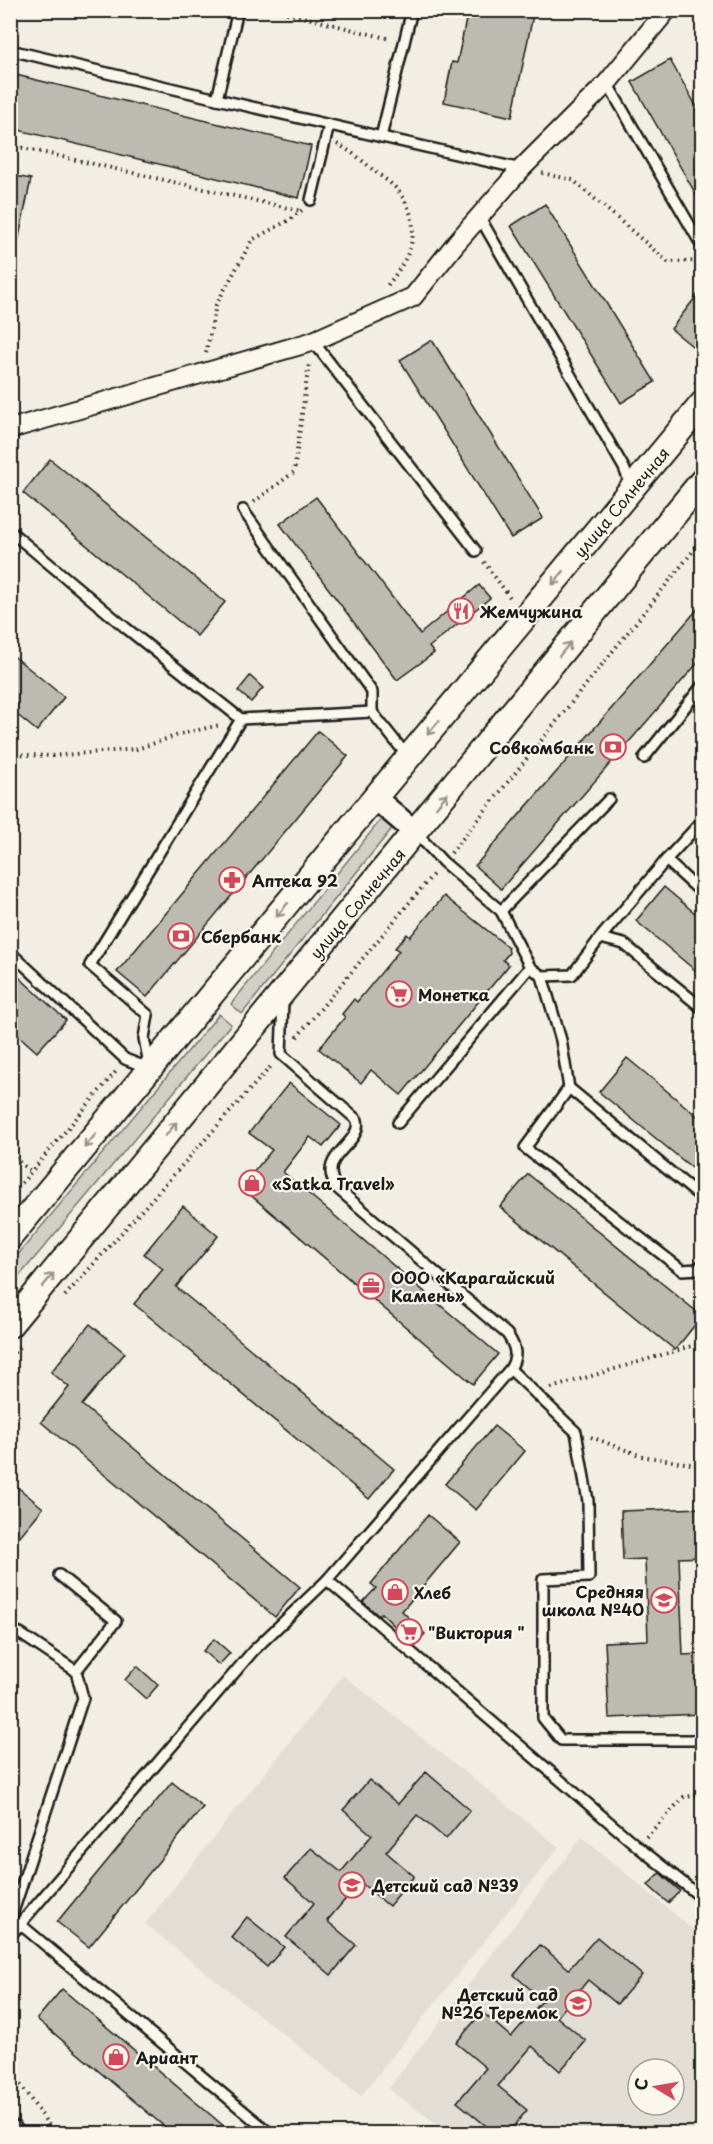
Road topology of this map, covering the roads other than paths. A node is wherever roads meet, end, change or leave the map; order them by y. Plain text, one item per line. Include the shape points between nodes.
1 (238, 10) edge
2 (412, 10) edge
3 (667, 10) edge
4 (10, 50) edge
5 (607, 83) junction
6 (217, 99) junction
7 (328, 125) junction
8 (381, 137) junction
9 (521, 169) junction
10 (311, 200) dead end
11 (479, 216) junction
12 (702, 246) edge
13 (312, 340) junction
14 (702, 404) edge
15 (10, 429) edge
16 (702, 481) edge
17 (632, 488) junction
18 (243, 510) road end
19 (10, 531) edge
20 (476, 552) road end
21 (702, 686) edge
22 (372, 712) junction
23 (241, 719) junction
24 (408, 758) junction
25 (644, 758) dead end
26 (375, 798) junction
27 (609, 799) dead end
28 (702, 821) edge
29 (415, 832) junction
30 (666, 860) junction
31 (702, 893) edge
32 (501, 911) junction
33 (600, 938) junction
34 (10, 952) edge
35 (530, 967) junction
36 (542, 976) junction
37 (283, 993) junction
38 (702, 1008) edge
39 (150, 1069) junction
40 (569, 1088) junction
41 (398, 1123) dead end
42 (702, 1198) edge
43 (10, 1237) edge
44 (702, 1264) edge
45 (18, 1332) edge
46 (510, 1369) junction
47 (59, 1575) dead end
48 (327, 1580) junction
49 (10, 1627) edge
50 (76, 1671) junction
51 (702, 1740) edge
52 (702, 1898) edge
53 (15, 1922) edge
54 (10, 1936) edge
55 (271, 2133) edge

1 - 6 lane
2 - 8 lane
3 - 5 street
4 - 6 lane
5 - 9 street
5 - 12 lane
6 - 7 lane
7 - 8 lane
7 - 10 lane
8 - 9 lane
9 - 11 street
11 - 13 street via 413,297
11 - 17 lane
13 - 15 street
13 - 20 lane
14 - 17 main road, улица Солнечная
29 -> 16 main road, улица Солнечная
17 -> 24 main road, улица Солнечная
18 - 22 lane via 372,692
19 - 23 lane
21 - 25 lane
22 - 23 lane
22 - 24 lane
23 - 39 lane via 90,966 148,1015 144,1038
24 - 26 main road, улица Солнечная
26 - 29 street
26 -> 39 main road, улица Солнечная
27 - 32 lane
28 - 30 lane
29 - 32 lane via 443,862
29 - 37 main road, улица Солнечная
30 - 31 lane
30 - 33 lane
32 - 35 lane
33 - 36 lane via 572,975
33 - 38 lane via 624,944
34 - 39 lane via 125,1059
35 - 36 lane
35 - 41 lane
36 - 40 lane via 561,1040
45 -> 37 main road, улица Солнечная
37 - 46 lane via 281,1054 357,1120 357,1131 332,1163 333,1182 507,1334 516,1352
39 -> 43 main road, улица Солнечная
40 - 42 lane
40 - 44 lane via 525,1148 682,1270 698,1269
46 - 48 lane
46 - 51 lane via 576,1432 588,1501 589,1577 543,1579 543,1718 561,1740
47 - 50 lane via 116,1621
48 - 52 lane
48 - 53 lane via 253,1651
49 - 50 lane
50 - 53 lane via 83,1698
53 - 54 lane
53 - 55 lane

